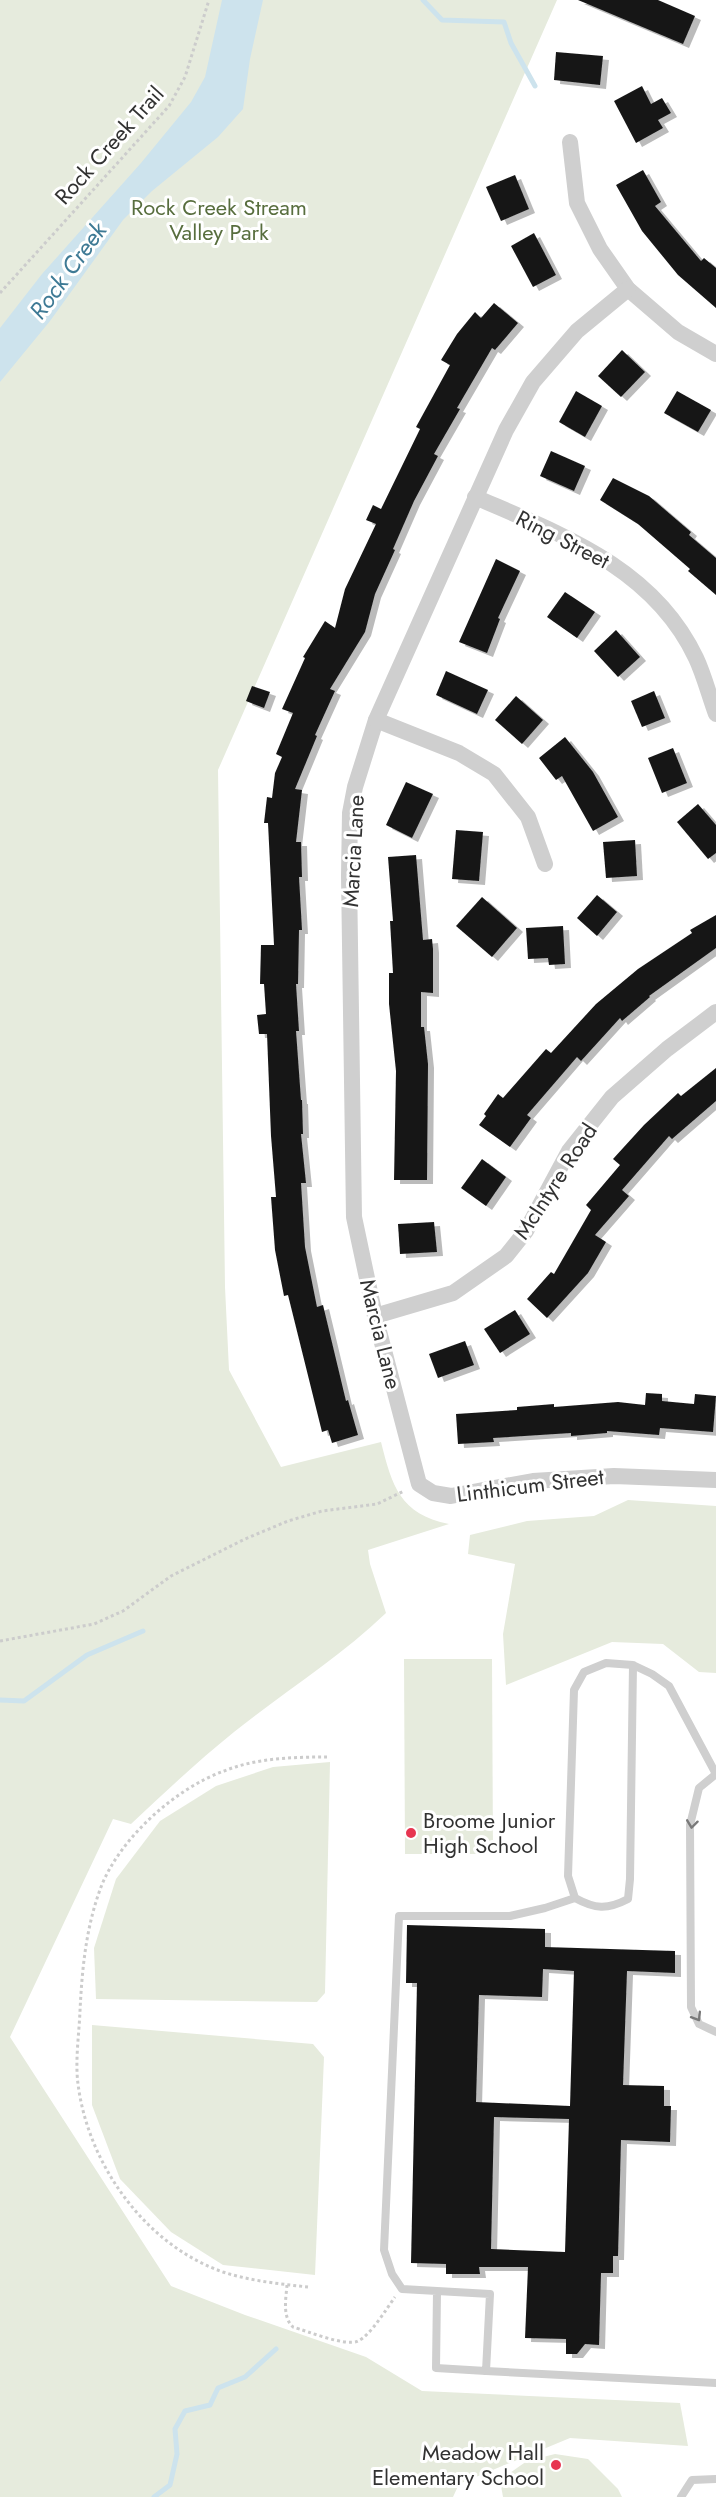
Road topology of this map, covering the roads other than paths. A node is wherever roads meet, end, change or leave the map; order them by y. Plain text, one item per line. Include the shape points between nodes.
1 (570, 142) dead end
2 (628, 289) junction
3 (716, 354) edge
4 (475, 496) junction
5 (716, 714) edge
6 (376, 720) junction
7 (545, 864) dead end
8 (716, 1012) edge
9 (375, 1316) junction
10 (716, 1480) edge
11 (419, 1484) joint
12 (633, 1665) junction
13 (716, 1774) edge
14 (575, 1898) junction
15 (716, 2032) edge
16 (437, 2292) junction
17 (486, 2371) junction
18 (716, 2383) edge
19 (716, 2479) edge
20 (681, 2497) edge

1 - 2 street via 578,203 600,249
2 - 3 street via 678,332
2 - 4 street, Marcia Lane via 577,331 533,382
4 - 5 street, Ring Street via 571,538 610,560 641,586 672,620 695,657
4 - 6 street, Marcia Lane
6 - 7 street via 459,753 494,774 528,817
6 - 9 street, Marcia Lane via 350,813 349,876 354,1217
8 - 9 street, McIntyre Road via 612,1097 569,1151 526,1231 506,1256 453,1293
9 - 11 street, Marcia Lane
10 - 11 street, Linthicum Street via 614,1476 533,1481 451,1496 433,1493
12 - 13 lane via 669,1686
12 - 14 lane via 606,1664 584,1672 574,1690 568,1876
12 - 14 lane via 628,1899 614,1907 591,1906
13 -> 15 lane via 699,1788 690,1825 691,2007 699,2024
14 - 16 lane via 510,1916 399,1916 384,2250 402,2289
16 - 17 lane via 436,2368
16 - 17 lane via 490,2294
17 - 18 lane
19 - 20 lane via 692,2480

